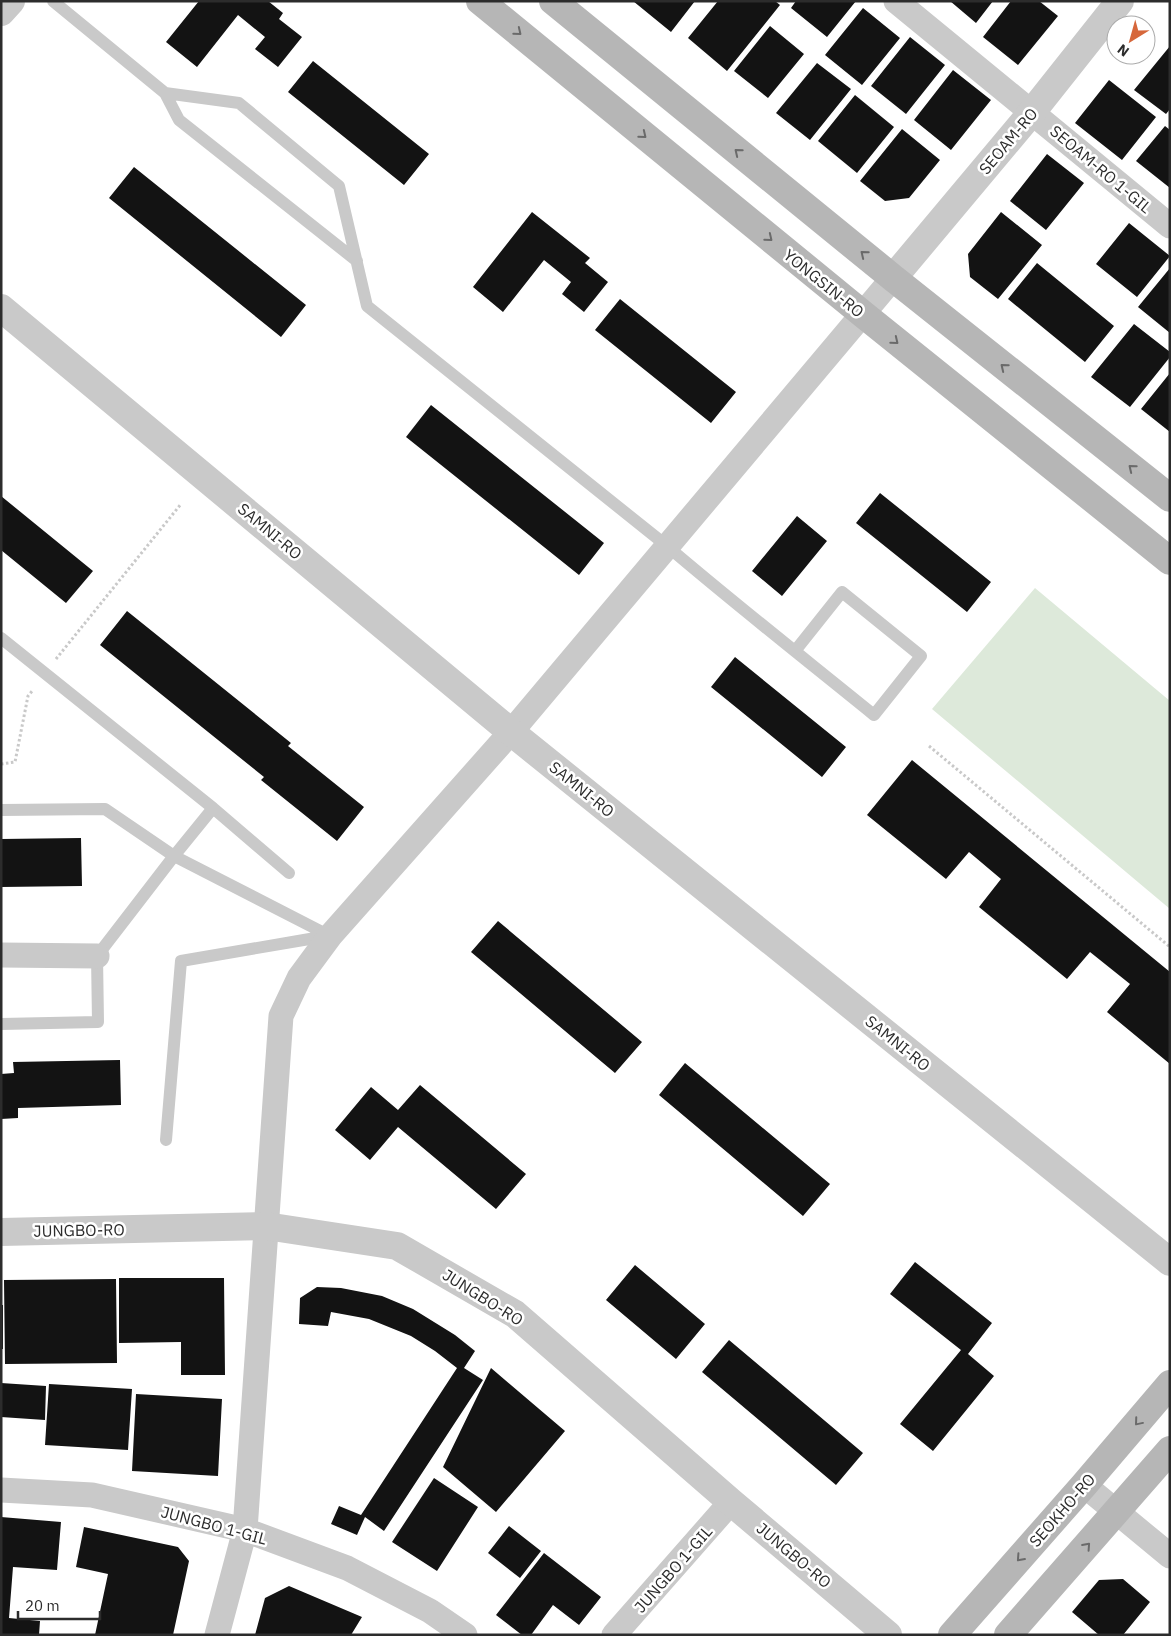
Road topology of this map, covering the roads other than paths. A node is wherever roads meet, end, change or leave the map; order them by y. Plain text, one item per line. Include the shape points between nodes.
1 (11, 1) edge
2 (52, 1) edge
3 (480, 1) edge
4 (553, 1) edge
5 (896, 1) edge
6 (1120, 1) edge
7 (1, 12) edge
8 (165, 93) junction
9 (1032, 112) junction
10 (1170, 226) edge
11 (357, 261) junction
12 (893, 278) junction
13 (1, 308) edge
14 (864, 315) junction
15 (1170, 498) edge
16 (667, 546) junction
17 (1170, 561) edge
18 (1, 638) edge
19 (795, 651) junction
20 (510, 732) junction
21 (213, 808) junction
22 (1, 810) edge
23 (174, 856) junction
24 (290, 873) dead end
25 (330, 936) junction
26 (1, 955) edge
27 (97, 956) junction
28 (1, 1024) edge
29 (166, 1140) dead end
30 (266, 1226) junction
31 (1, 1232) edge
32 (1170, 1262) edge
33 (1170, 1384) edge
34 (1170, 1450) edge
35 (1084, 1485) junction
36 (1, 1490) edge
37 (732, 1502) junction
38 (1116, 1513) junction
39 (245, 1530) junction
40 (1170, 1556) edge
41 (217, 1635) edge
42 (465, 1635) edge
43 (614, 1635) edge
44 (888, 1635) edge
45 (952, 1635) edge
46 (1008, 1635) edge

1 - 7 street
2 - 8 lane
3 -> 14 main road, YONGSIN-RO
12 -> 4 main road
5 - 9 street, SEOAM-RO 1-GIL
6 - 9 street, SEOAM-RO
8 - 11 lane via 179,120
8 - 11 lane via 239,103 339,186
9 - 10 street, SEOAM-RO 1-GIL
9 - 12 street, SEOAM-RO
11 - 16 lane via 367,306
12 - 14 street
15 -> 12 main road
13 - 20 street, SAMNI-RO
14 - 16 street
14 -> 17 main road, YONGSIN-RO
16 - 19 lane
16 - 20 street
18 - 21 lane
19 - 19 lane via 842,592 922,656 874,715
20 - 25 street
20 - 32 street, SAMNI-RO
21 - 23 lane
21 - 24 lane
22 - 23 lane via 105,809
23 - 25 lane
23 - 27 lane
25 - 29 lane via 181,961
25 - 30 street via 299,978 281,1016
26 - 27 street
27 - 28 lane via 98,1022
30 - 31 street, JUNGBO-RO
30 - 37 street, JUNGBO-RO via 397,1246 515,1314
30 - 39 street
33 -> 35 main road, SEOKHO-RO
34 - 38 main road
35 - 38 street
35 -> 45 main road, SEOKHO-RO
36 - 39 street, JUNGBO 1-GIL via 92,1495
37 - 43 street, JUNGBO 1-GIL
37 - 44 street, JUNGBO-RO
38 - 40 street
46 -> 38 main road
39 - 41 street
39 - 42 street, JUNGBO 1-GIL via 347,1568 430,1610

